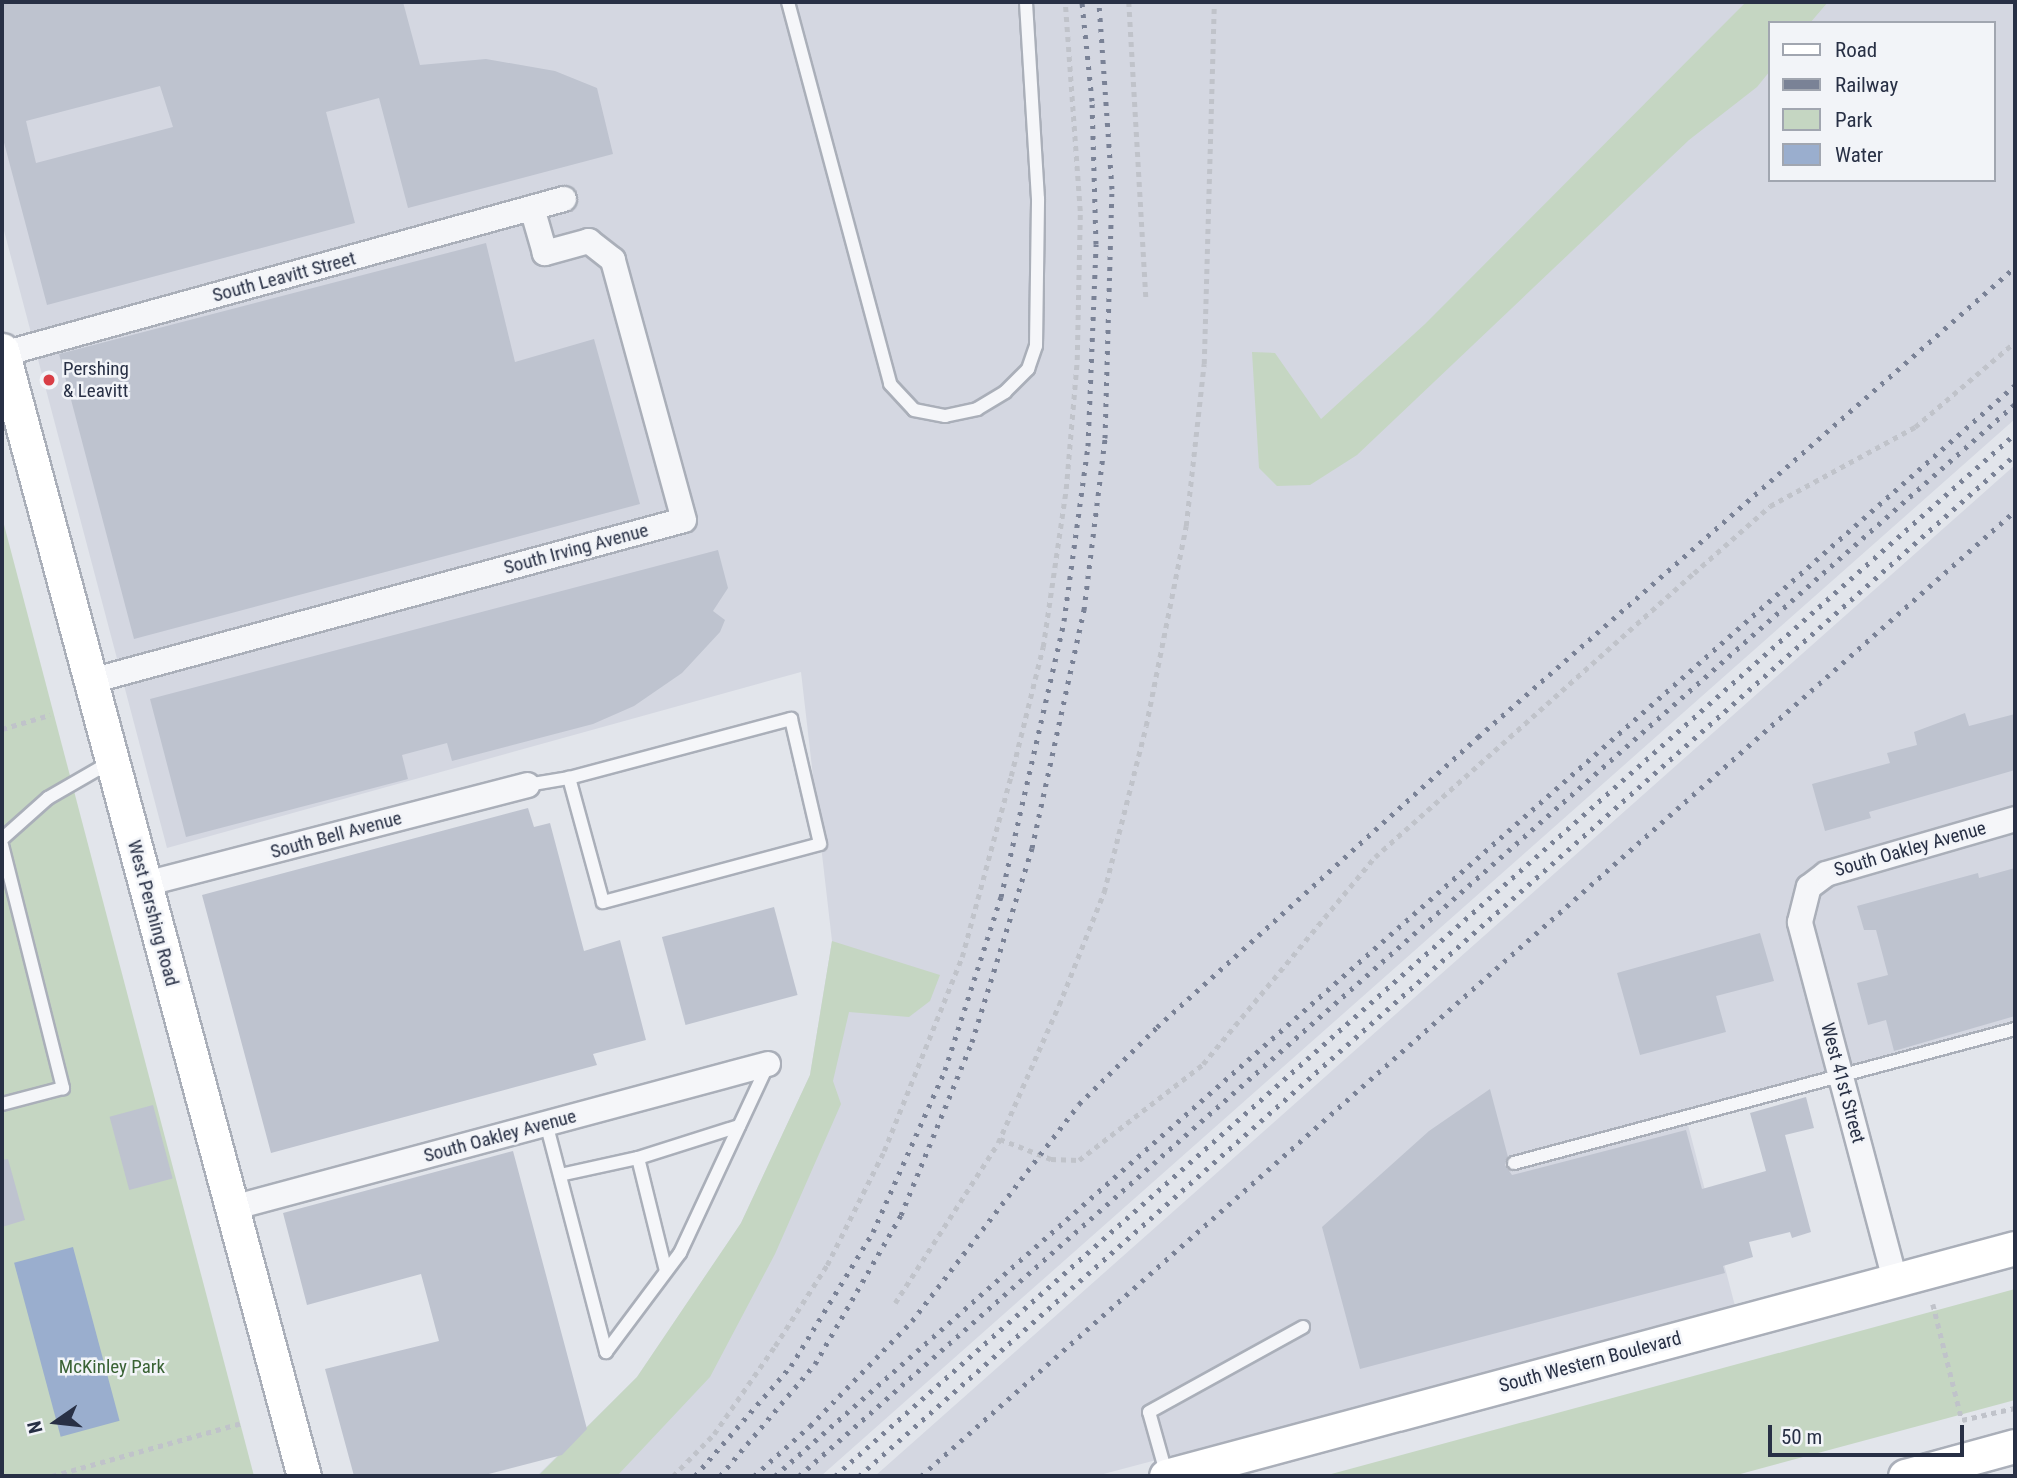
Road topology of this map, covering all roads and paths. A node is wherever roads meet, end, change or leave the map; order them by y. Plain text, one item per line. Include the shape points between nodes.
1 (788, 2) edge
2 (1026, 2) edge
3 (1065, 2) edge
4 (1129, 2) edge
5 (1214, 2) edge
6 (564, 199) dead end
7 (533, 208) junction
8 (1146, 301) dead end
9 (2015, 342) edge
10 (2, 352) edge
11 (91, 681) junction
12 (50, 715) dead end
13 (2, 729) edge
14 (112, 761) junction
15 (569, 778) junction
16 (527, 785) joint
17 (2015, 819) edge
18 (2, 839) edge
19 (2, 845) edge
20 (145, 884) junction
21 (1809, 887) joint
22 (2015, 1029) edge
23 (768, 1063) joint
24 (1841, 1076) junction
25 (2, 1104) edge
26 (547, 1123) junction
27 (738, 1126) junction
28 (1000, 1139) junction
29 (638, 1158) junction
30 (1514, 1163) dead end
31 (560, 1175) junction
32 (232, 1208) junction
33 (2015, 1248) edge
34 (666, 1271) junction
35 (1895, 1280) junction
36 (895, 1303) dead end
37 (1933, 1304) dead end
38 (1303, 1327) dead end
39 (2015, 1408) edge
40 (242, 1423) dead end
41 (2014, 1453) edge
42 (52, 1476) edge
43 (304, 1476) edge
44 (673, 1476) edge
45 (1166, 1476) edge
46 (1905, 1476) edge

1 - 2 lane via 890,384 914,410 944,416 977,409 1005,392 1028,369 1036,346 1038,200
3 - 44 path via 1080,211 1077,360 1066,489 1043,648 990,853 962,957 922,1066 827,1265 715,1434
4 - 8 path
5 - 28 path via 1204,364 1186,526 1146,726 1104,892
6 - 7 street, South Leavitt Street
7 - 10 street, South Leavitt Street
7 - 11 street, South Irving Avenue via 545,253 589,241 613,260 684,520
9 - 28 path via 1915,427 1770,506 1674,591 1375,857 1203,1064 1079,1160 1051,1159
10 - 11 main road, West Pershing Road
11 - 14 main road, West Pershing Road
12 - 13 path
14 - 18 lane via 48,798
14 - 20 main road, West Pershing Road
15 - 15 lane via 603,902 820,844 791,719
15 - 16 lane
16 - 20 street, South Bell Avenue
17 - 21 street, South Oakley Avenue via 1826,874
19 - 25 lane via 63,1088
20 - 32 main road, West Pershing Road
21 - 24 street, West 41st Street via 1800,922
22 - 24 lane
23 - 26 street, South Oakley Avenue
23 - 27 lane
24 - 30 lane
24 - 35 street, West 41st Street
26 - 31 lane
26 - 32 street, South Oakley Avenue
27 - 29 lane
27 - 34 lane via 680,1253
28 - 36 path
29 - 31 lane
29 - 34 lane
31 - 34 lane via 606,1352
32 - 43 main road, West Pershing Road
33 - 35 main road, South Western Boulevard
35 - 45 main road, South Western Boulevard
37 - 39 path via 1962,1420
38 - 45 lane via 1149,1412
40 - 42 path
41 - 46 main road

